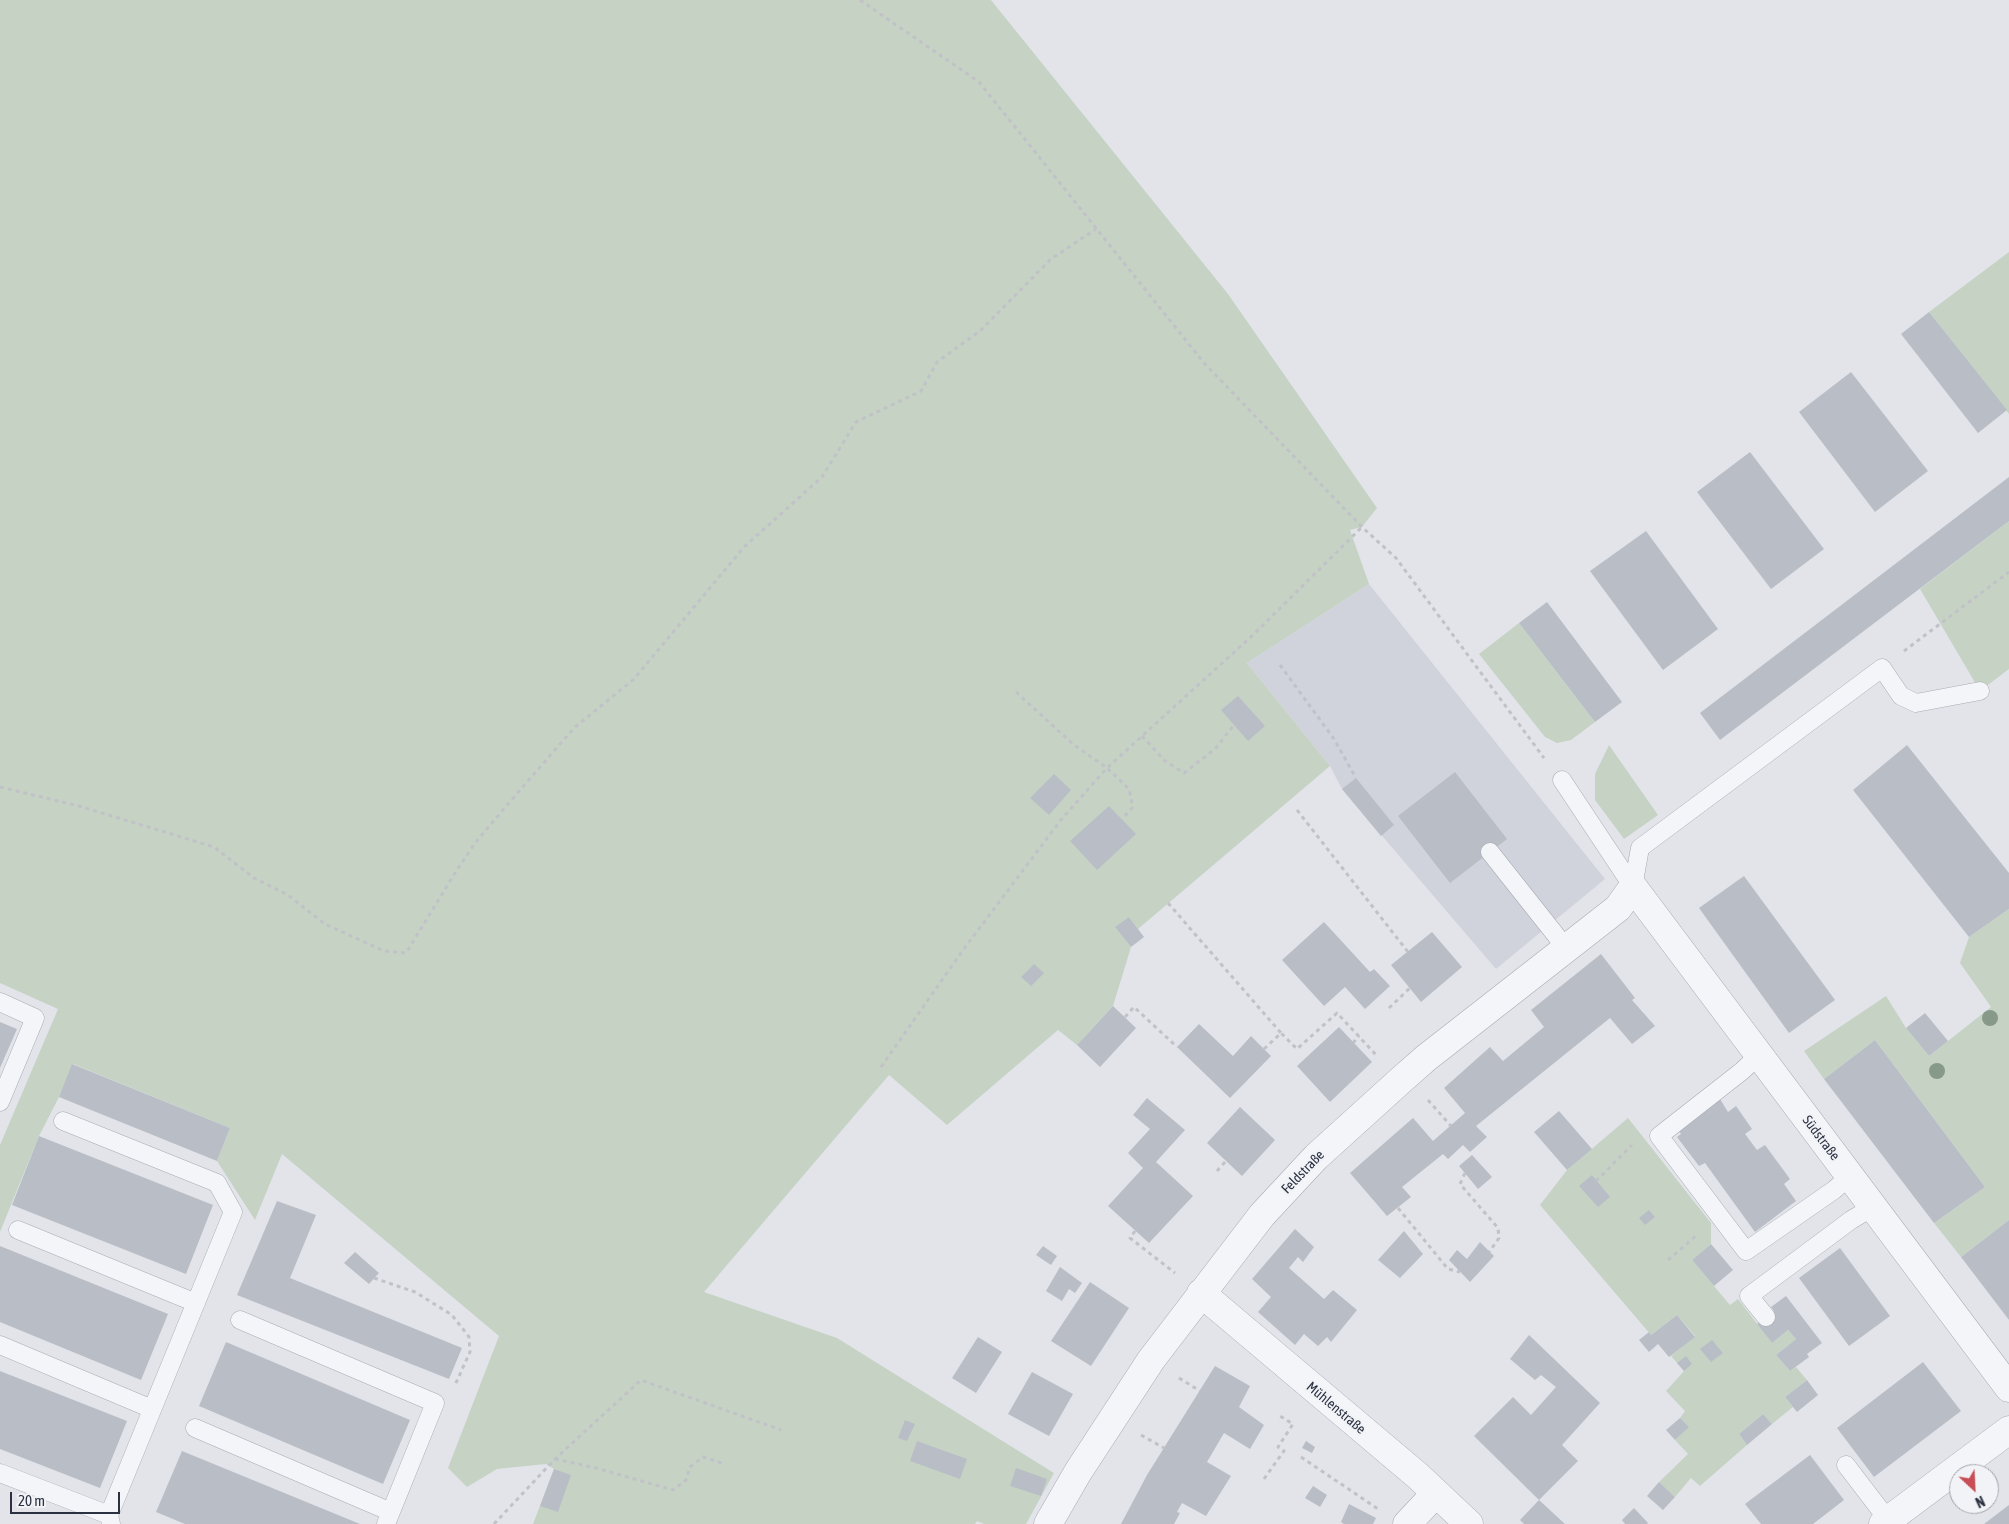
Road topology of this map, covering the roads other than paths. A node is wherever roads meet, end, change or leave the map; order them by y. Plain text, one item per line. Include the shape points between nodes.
1 (1980, 691) dead end
2 (1562, 780) road end
3 (1490, 852) dead end
4 (1633, 887) junction
5 (1566, 948) junction
6 (0, 1002) edge
7 (1759, 1055) junction
8 (0, 1102) edge
9 (63, 1121) dead end
10 (1850, 1176) junction
11 (1872, 1206) junction
12 (18, 1230) dead end
13 (1201, 1294) junction
14 (196, 1303) junction
15 (1766, 1317) dead end
16 (240, 1320) dead end
17 (0, 1345) edge
18 (2009, 1388) edge
19 (152, 1410) junction
20 (195, 1428) dead end
21 (2009, 1430) edge
22 (1846, 1465) dead end
23 (0, 1473) edge
24 (1436, 1493) junction
25 (388, 1518) edge
26 (110, 1519) edge
27 (1886, 1522) edge
28 (1048, 1524) edge
29 (1407, 1524) edge
30 (1469, 1524) edge

1 - 4 lane via 1916,703 1901,696 1882,668 1640,848
2 - 4 lane
3 - 5 lane
4 - 5 street, Feldstraße via 1618,908
4 - 7 street, Südstraße
5 - 13 street, Feldstraße via 1446,1042 1316,1158 1262,1215
6 - 8 lane via 35,1018
7 - 10 street, Südstraße
7 - 10 lane via 1659,1136 1746,1251
9 - 14 lane via 217,1184 233,1212
10 - 11 street, Südstraße
11 - 15 lane via 1749,1296
11 - 18 street, Südstraße
12 - 14 lane
13 - 24 street, Mühlenstraße
13 - 28 street, Feldstraße via 1137,1382
14 - 19 lane
16 - 25 lane via 435,1403
17 - 19 lane
19 - 26 lane
20 - 25 lane
21 - 27 street
22 - 27 lane
23 - 26 lane
24 - 29 street
24 - 30 street, Mühlenstraße

